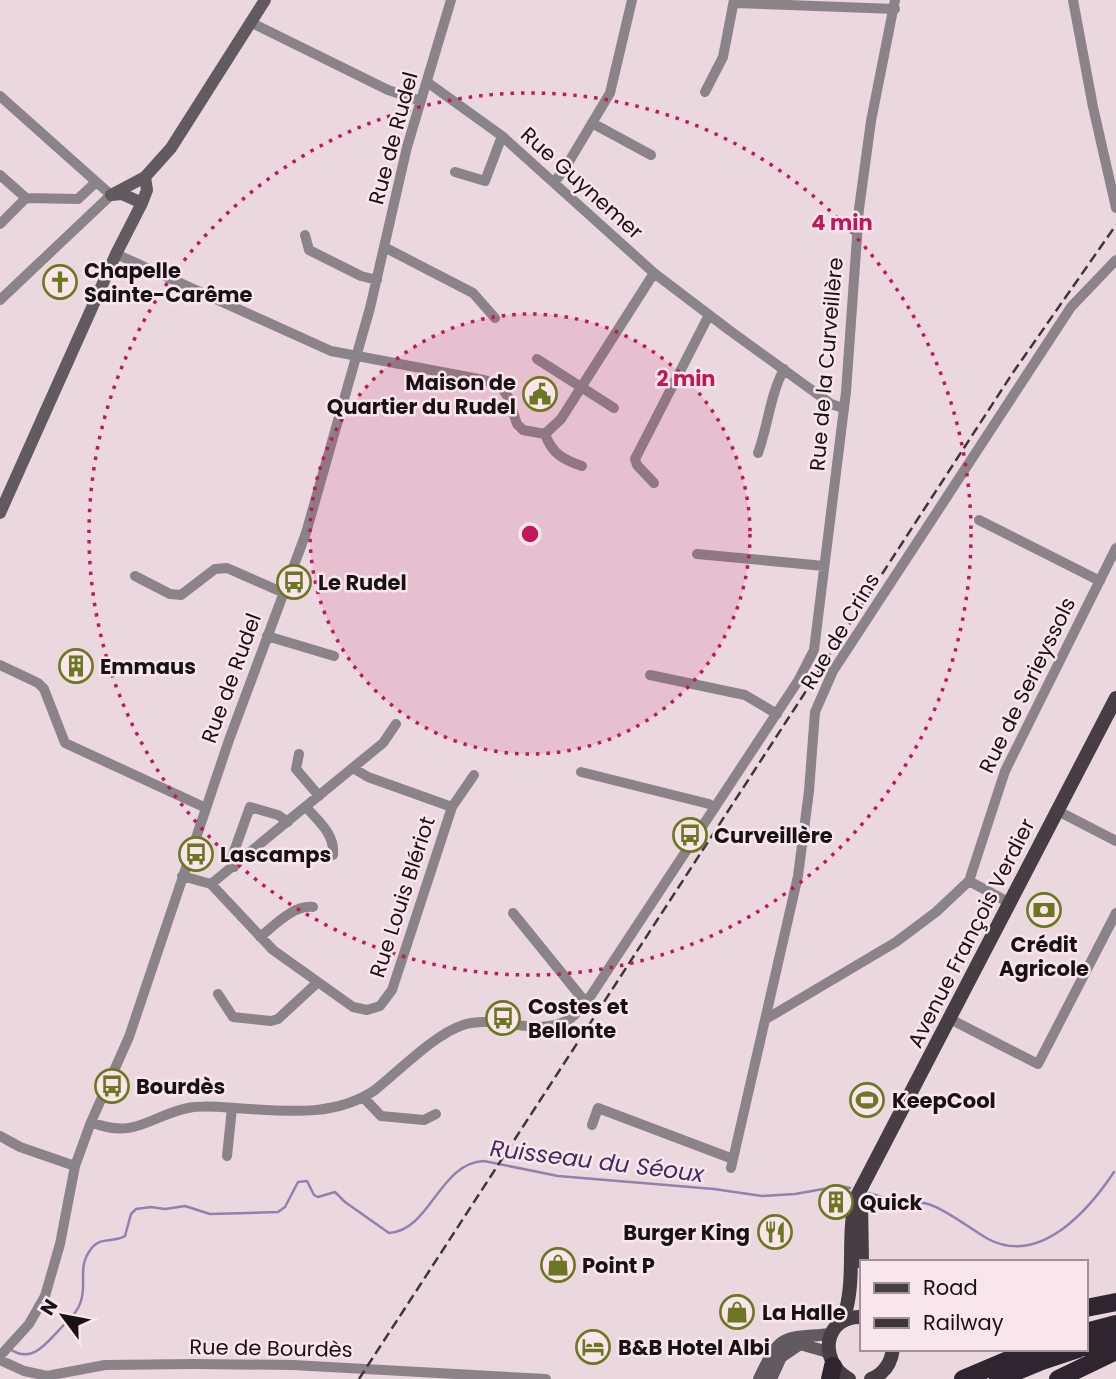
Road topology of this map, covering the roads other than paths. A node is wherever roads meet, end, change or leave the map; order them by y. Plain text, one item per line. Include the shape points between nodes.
1 (265, 0) edge
2 (451, 0) edge
3 (632, 0) edge
4 (1073, 0) edge
5 (734, 1) edge
6 (895, 4) edge
7 (250, 22) junction
8 (427, 82) junction
9 (705, 92) dead end
10 (0, 96) edge
11 (421, 101) junction
12 (592, 123) junction
13 (502, 136) junction
14 (650, 155) dead end
15 (455, 172) dead end
16 (0, 175) edge
17 (145, 177) junction
18 (96, 182) junction
19 (554, 183) junction
20 (111, 195) junction
21 (26, 198) junction
22 (142, 203) junction
23 (1116, 208) edge
24 (0, 224) edge
25 (305, 235) dead end
26 (384, 247) junction
27 (116, 254) junction
28 (1116, 260) edge
29 (654, 273) junction
30 (377, 280) junction
31 (0, 300) edge
32 (709, 315) junction
33 (495, 318) dead end
34 (357, 355) junction
35 (537, 359) dead end
36 (784, 369) junction
37 (581, 388) junction
38 (614, 408) dead end
39 (843, 408) junction
40 (545, 435) junction
41 (758, 453) dead end
42 (582, 466) dead end
43 (654, 482) dead end
44 (0, 513) edge
45 (979, 520) dead end
46 (1116, 548) edge
47 (697, 554) dead end
48 (824, 566) junction
49 (135, 576) dead end
50 (1100, 581) junction
51 (284, 593) junction
52 (267, 636) junction
53 (334, 656) dead end
54 (0, 665) edge
55 (650, 675) dead end
56 (1116, 698) edge
57 (777, 714) junction
58 (396, 724) dead end
59 (299, 754) dead end
60 (353, 768) junction
61 (582, 772) dead end
62 (474, 775) dead end
63 (319, 796) junction
64 (306, 807) junction
65 (452, 807) junction
66 (206, 808) junction
67 (714, 809) junction
68 (1058, 811) junction
69 (288, 822) junction
70 (1116, 841) edge
71 (333, 855) dead end
72 (234, 867) junction
73 (182, 876) junction
74 (969, 881) junction
75 (211, 884) junction
76 (1010, 903) junction
77 (313, 906) dead end
78 (513, 913) dead end
79 (1116, 913) edge
80 (260, 937) junction
81 (318, 982) junction
82 (218, 994) dead end
83 (586, 1003) junction
84 (950, 1018) junction
85 (765, 1020) junction
86 (364, 1098) junction
87 (232, 1108) junction
88 (436, 1114) dead end
89 (91, 1122) junction
90 (592, 1125) dead end
91 (0, 1136) edge
92 (227, 1156) dead end
93 (75, 1166) junction
94 (862, 1188) junction
95 (862, 1260) edge
96 (1116, 1302) edge
97 (1088, 1308) edge
98 (860, 1317) edge
99 (843, 1320) junction
100 (1116, 1324) edge
101 (1088, 1331) edge
102 (831, 1334) junction
103 (1116, 1338) edge
104 (1088, 1346) edge
105 (892, 1351) edge
106 (1029, 1351) edge
107 (1072, 1351) edge
108 (1116, 1351) edge
109 (1, 1355) edge
110 (781, 1357) junction
111 (830, 1366) edge
112 (887, 1374) edge
113 (546, 1379) edge
114 (759, 1379) edge
115 (771, 1379) edge
116 (778, 1379) edge
117 (849, 1379) edge
118 (870, 1379) edge
119 (963, 1379) edge
120 (998, 1379) edge
121 (1058, 1379) edge

1 - 7 street
2 - 8 street, Rue de Rudel
3 - 12 street via 615,79
4 - 23 street
5 - 6 street
5 - 9 street via 723,57
6 - 39 street, Rue de la Curveillère via 859,209
7 - 11 street via 388,90
7 - 17 street via 171,148
8 - 11 street, Rue de Rudel
8 - 13 street, Rue Guynemer
10 - 18 street
11 - 26 street, Rue de Rudel
12 - 14 street
12 - 19 street
13 - 15 street via 485,181
13 - 19 street, Rue Guynemer
16 - 21 street
17 - 20 street
17 - 22 street
18 - 20 street
18 - 21 street via 78,199
19 - 29 street, Rue Guynemer
20 - 22 street via 122,194
20 - 31 street
21 - 24 street
22 - 27 street
25 - 30 street via 309,250
26 - 30 street, Rue de Rudel
26 - 33 street via 473,293
27 - 34 street via 331,351
27 - 44 street
28 - 85 street, Rue de Crins via 1071,307 827,681 815,712 798,876
29 - 32 street, Rue Guynemer
29 - 37 street
30 - 34 street, Rue de Rudel
32 - 36 street, Rue Guynemer
32 - 43 street via 635,458
34 - 40 street via 500,385 517,424
34 - 51 street, Rue de Rudel
35 - 37 street
36 - 39 street, Rue Guynemer
36 - 41 street
37 - 38 street
37 - 40 street
39 - 48 street, Rue de la Curveillère
40 - 42 street via 558,456
45 - 50 street
46 - 50 street, Rue de Serieyssols
47 - 48 street
48 - 57 street, Rue de la Curveillère via 814,650
49 - 51 street via 181,595 215,569 227,568
50 - 74 street, Rue de Serieyssols via 1004,771
51 - 52 street, Rue de Rudel
52 - 53 street
52 - 66 street, Rue de Rudel
54 - 66 street via 44,689 65,743
55 - 57 street via 745,695
56 - 68 main road, Avenue François Verdier
57 - 67 street, Rue de la Curveillère
58 - 60 street via 390,736
59 - 63 street via 296,769
60 - 63 street
60 - 65 street
61 - 67 street
62 - 65 street, Rue Louis Blériot
63 - 64 street
64 - 69 street
64 - 71 street via 331,836
65 - 81 street, Rue Louis Blériot via 387,999 380,1006 354,1007
66 - 73 street, Rue de Rudel
67 - 83 street, Rue de la Curveillère
68 - 70 street
68 - 76 main road, Avenue François Verdier
69 - 72 street
69 - 72 street via 250,807 232,857
72 - 75 street
73 - 75 street
73 - 89 street, Rue de Rudel via 129,1037
74 - 76 street
74 - 85 street, Rue de Serieyssols via 896,942
75 - 80 street, Rue Louis Blériot
76 - 84 main road, Avenue François Verdier
77 - 80 street via 295,910
78 - 83 street
79 - 84 street via 1038,1064
80 - 81 street, Rue Louis Blériot
81 - 82 street via 271,1021 233,1017
83 - 86 street via 570,1018 550,1026 463,1025
84 - 94 main road, Avenue François Verdier
85 - 90 street, Rue de Crins via 732,1163 598,1108
86 - 87 street via 339,1108
86 - 88 street via 381,1115 424,1119
87 - 89 street via 188,1108 127,1129
87 - 92 street
89 - 93 street, Rue de Rudel
91 - 93 street
93 - 109 street, Rue de Rudel via 45,1296 29,1324
94 - 95 main road, Avenue François Verdier
94 - 99 main road, Avenue François Verdier via 850,1220 851,1280
96 - 97 highway
98 - 99 main road
99 - 102 main road
100 - 101 highway
102 - 111 main road
102 - 114 street via 783,1341 773,1349
103 - 104 highway
105 - 112 main road
106 - 119 highway
107 - 120 highway
108 - 121 highway
109 - 113 street, Rue de Bourdès via 24,1371 47,1376 105,1365 193,1364
110 - 111 street via 800,1344
110 - 115 street
110 - 116 street
111 - 117 main road
112 - 118 main road

